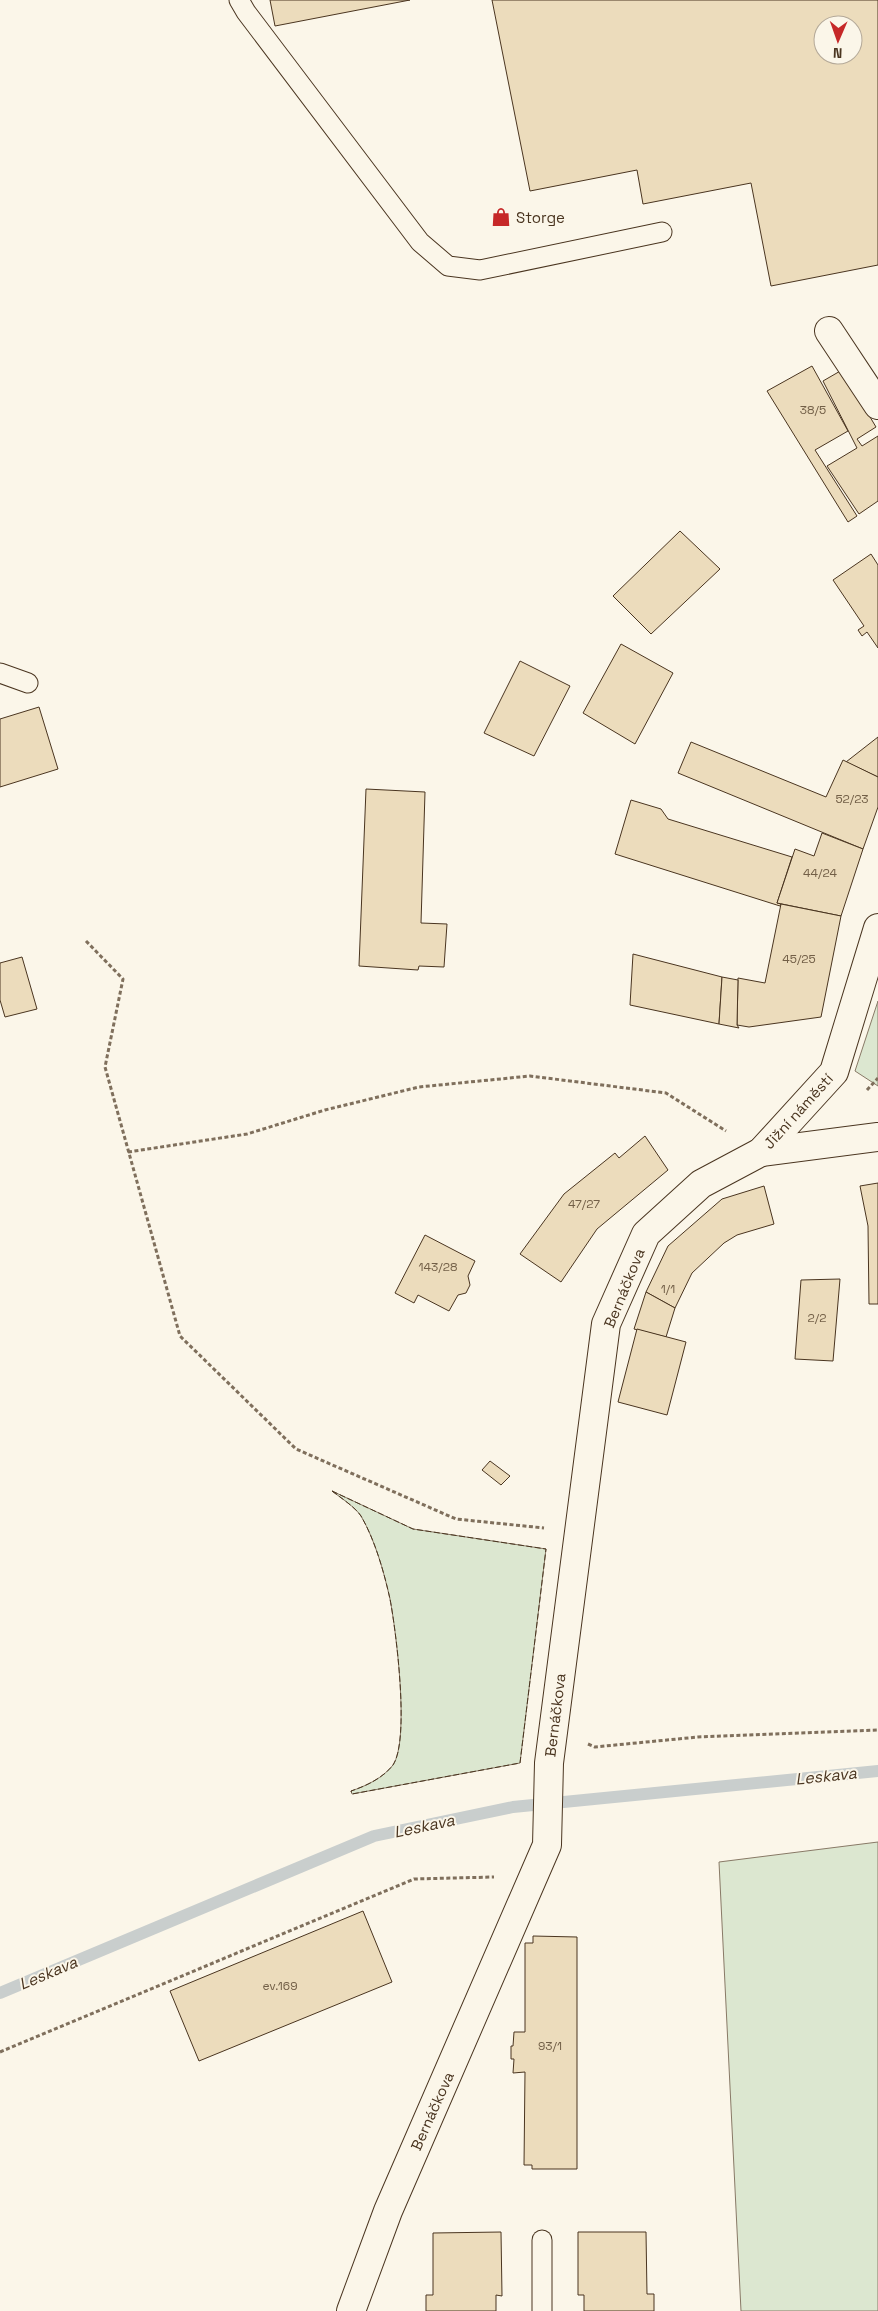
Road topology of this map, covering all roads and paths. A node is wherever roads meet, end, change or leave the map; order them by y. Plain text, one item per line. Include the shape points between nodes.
1 (239, 0) edge
2 (662, 232) dead end
3 (829, 331) dead end
4 (878, 405) edge
5 (0, 673) edge
6 (28, 683) dead end
7 (878, 928) edge
8 (86, 941) dead end
9 (878, 1137) edge
10 (128, 1152) junction
11 (761, 1152) junction
12 (579, 1531) junction
13 (553, 1730) junction
14 (878, 1730) edge
15 (535, 1877) junction
16 (0, 2052) edge
17 (542, 2240) dead end
18 (351, 2311) edge
19 (542, 2311) edge

1 - 2 lane via 420,242 448,266 480,270
3 - 4 street
5 - 6 lane
7 - 11 street, Jižní náměstí via 834,1072
8 - 10 path via 122,979 105,1067
9 - 11 street, Jižní náměstí
10 - 11 path via 247,1134 325,1110 419,1087 530,1076 666,1093
10 - 12 path via 180,1336 296,1449 456,1519
11 - 12 street, Bernáčkova via 701,1184 646,1234 606,1324
12 - 13 street, Bernáčkova
13 - 14 path via 595,1747 698,1737
13 - 15 street, Bernáčkova via 547,1845
15 - 16 path via 414,1879
15 - 18 street, Bernáčkova via 388,2211
17 - 19 lane

